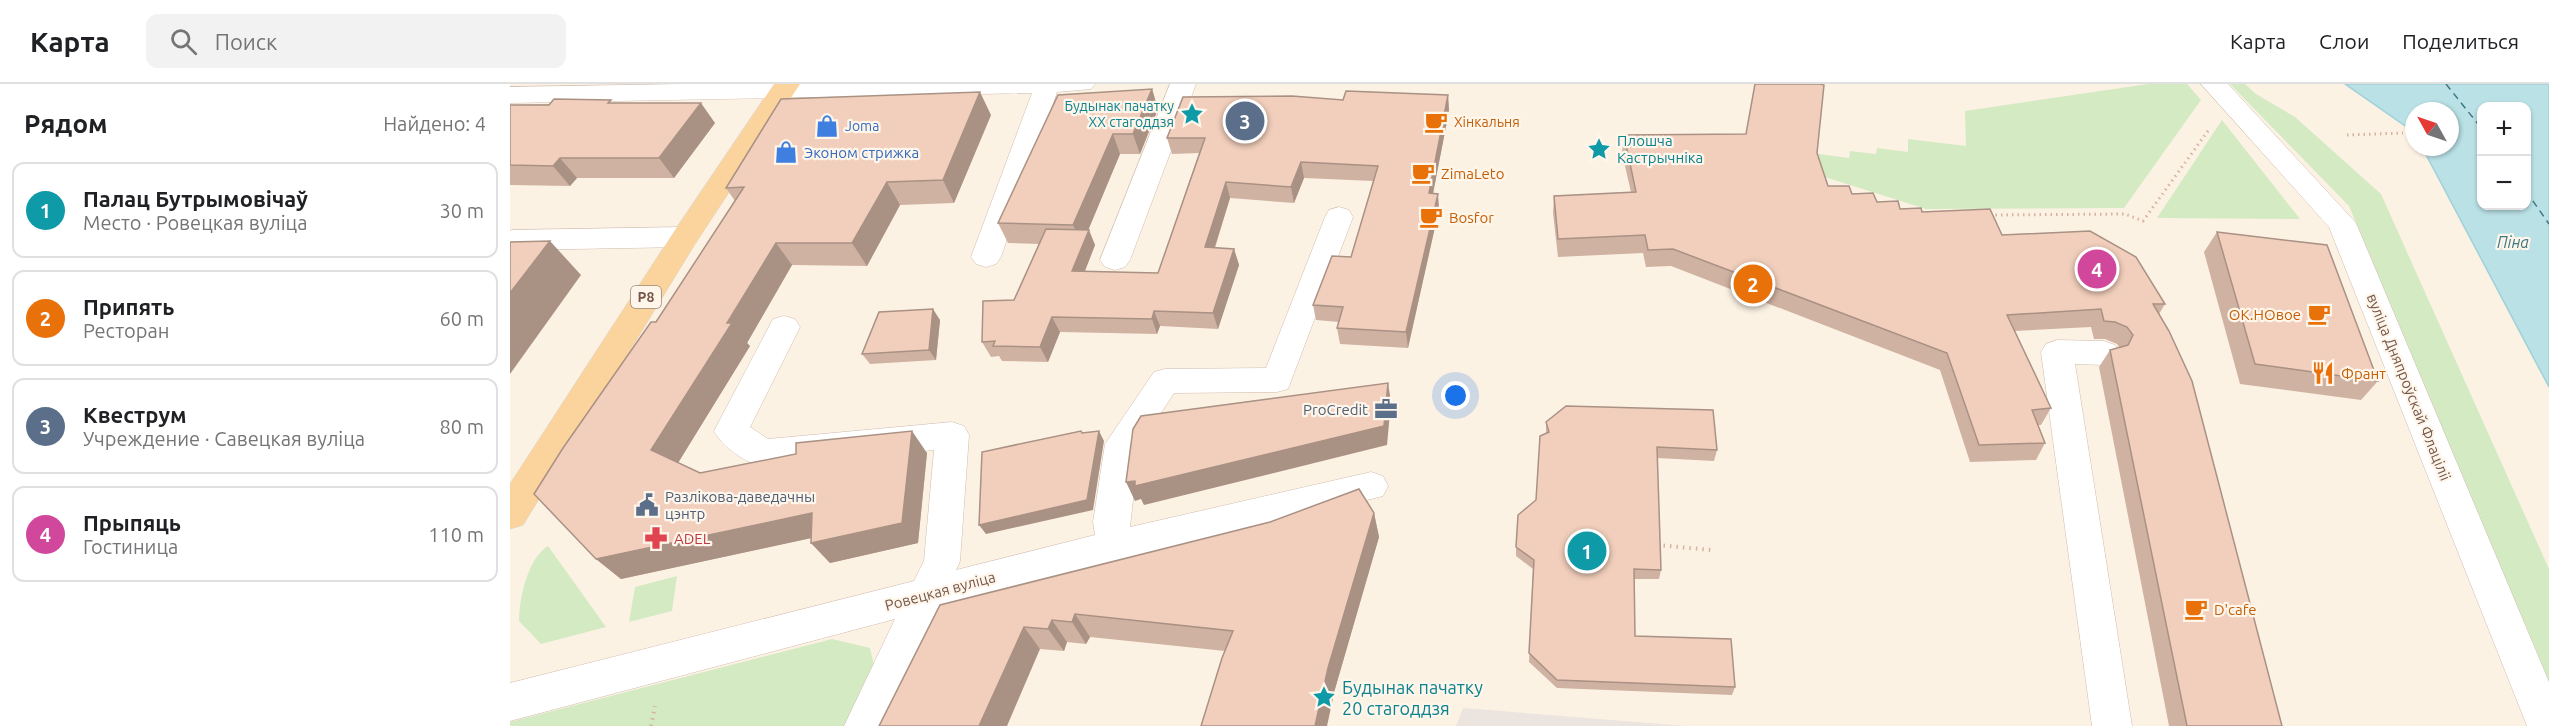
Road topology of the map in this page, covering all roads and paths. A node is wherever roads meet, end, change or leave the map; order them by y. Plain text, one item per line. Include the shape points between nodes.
1 (1082, 84) edge
2 (1183, 84) edge
3 (2214, 84) edge
4 (1047, 85) edge
5 (785, 87) edge
6 (510, 95) edge
7 (2216, 119) dead end
8 (2403, 133) dead end
9 (2347, 135) dead end
10 (1987, 216) edge
11 (1339, 217) dead end
12 (684, 237) junction
13 (510, 242) edge
14 (986, 257) dead end
15 (1115, 260) dead end
16 (784, 327) dead end
17 (2104, 353) dead end
18 (1371, 486) dead end
19 (510, 514) edge
20 (1657, 545) edge
21 (1114, 546) junction
22 (1711, 550) dead end
23 (925, 594) junction
24 (656, 699) dead end
25 (510, 702) edge
26 (651, 726) edge
27 (864, 726) edge
28 (2112, 726) edge
29 (2547, 726) edge

1 - 4 street
2 - 15 street
3 - 29 street, вуліца Дняпроўскай Флаціліі via 2343,223
4 - 5 street
4 - 14 street
5 - 6 street
5 - 12 main road, Р8
7 - 10 path via 2143,221 2125,214
8 - 9 path
11 - 21 street via 1277,380 1165,381 1122,444 1111,522
12 - 13 street
12 - 19 main road, Р8
16 - 23 street via 731,431 762,453 952,435 942,561
17 - 28 street via 2057,352
18 - 21 street, Ровецкая вуліца
20 - 22 path
21 - 23 street, Ровецкая вуліца
23 - 25 street, Ровецкая вуліца
23 - 27 street
24 - 26 path

